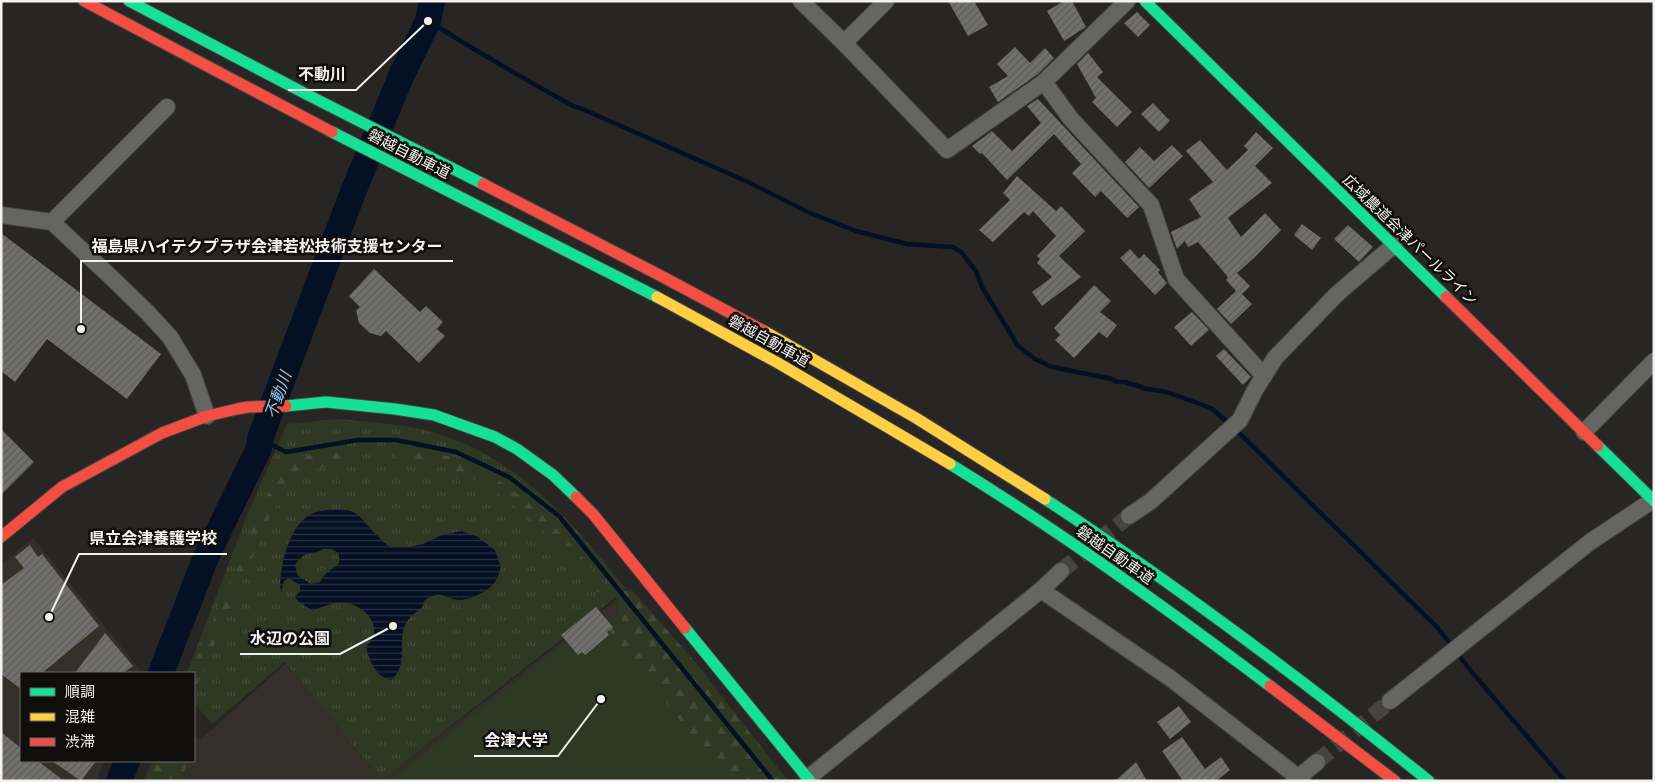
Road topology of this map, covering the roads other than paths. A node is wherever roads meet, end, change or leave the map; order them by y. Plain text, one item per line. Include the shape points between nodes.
1 (84, 1) edge
2 (129, 1) edge
3 (801, 1) edge
4 (886, 1) edge
5 (1127, 1) edge
6 (1145, 1) edge
7 (844, 43) junction
8 (1044, 82) junction
9 (167, 107) dead end
10 (1, 215) edge
11 (52, 222) junction
12 (1394, 245) junction
13 (1654, 362) edge
14 (1264, 376) junction
15 (207, 416) junction
16 (1584, 432) junction
17 (1653, 500) edge
18 (1129, 516) tunnel mouth
19 (1, 537) edge
20 (1061, 571) tunnel mouth
21 (1040, 590) junction
22 (1390, 701) tunnel mouth
23 (1317, 762) tunnel mouth
24 (809, 780) edge
25 (1298, 780) edge
26 (1395, 781) edge
27 (1429, 781) edge

1 - 26 main road, 磐越自動車道 via 718,329 829,392 964,473 1078,547 1249,669
2 - 27 main road, 磐越自動車道 via 561,223 841,374 991,464 1184,594 1346,714
3 - 7 street
4 - 7 street
5 - 8 street
6 - 12 main road, 広域農道会津パールライン
7 - 8 street via 947,150
8 - 14 street via 1071,118 1151,205 1176,279
9 - 11 street
10 - 11 street
11 - 15 street via 170,337 193,375
12 - 14 street via 1337,294 1275,358
12 - 16 main road, 広域農道会津パールライン
13 - 16 street
14 - 18 street via 1240,420 1151,501
15 - 19 main road via 162,432 62,487
15 - 24 main road via 248,407 326,402 395,408 434,415 495,437 535,461 593,514
16 - 17 main road, 広域農道会津パールライン
17 - 22 street via 1590,542
20 - 21 street
21 - 24 street
21 - 25 street via 1170,678
23 - 25 street

